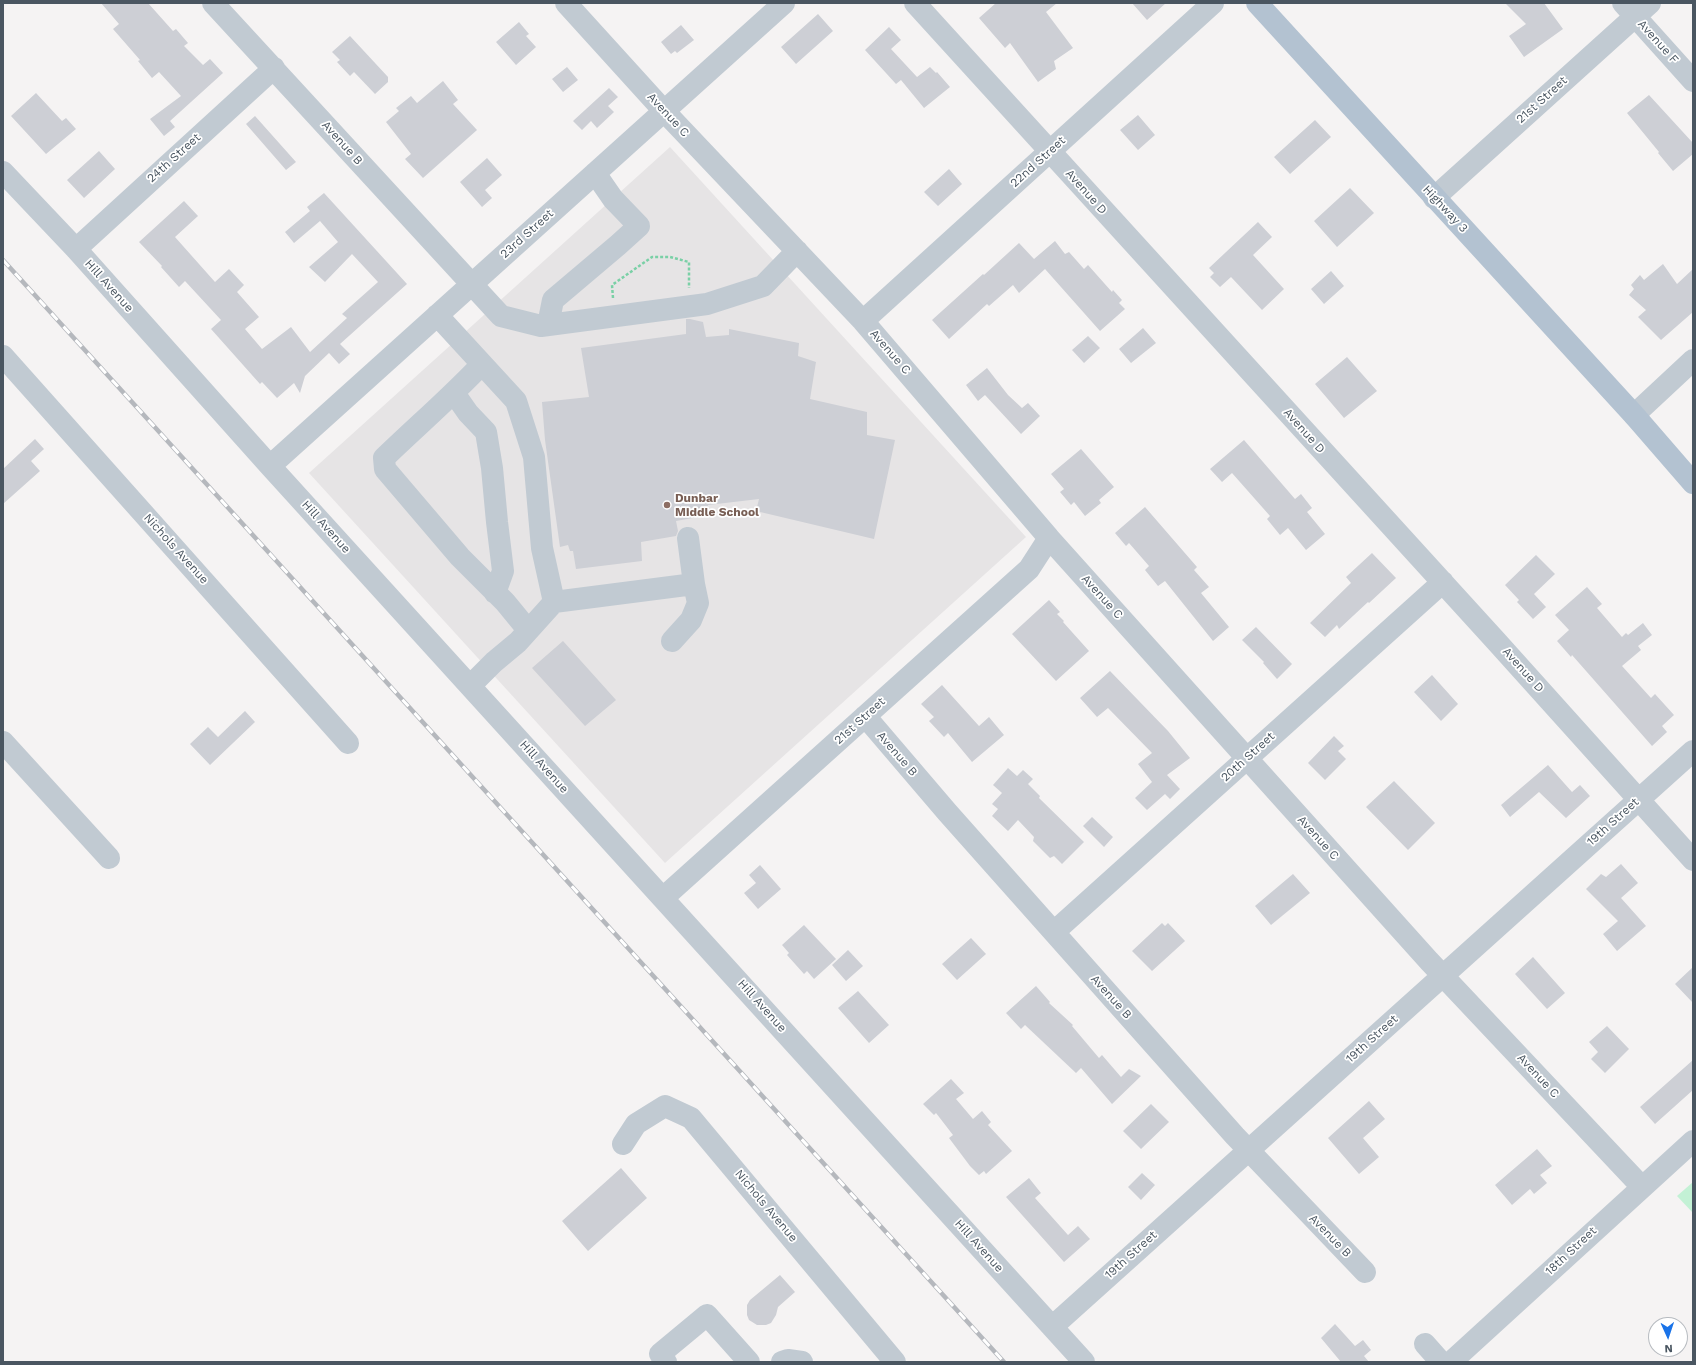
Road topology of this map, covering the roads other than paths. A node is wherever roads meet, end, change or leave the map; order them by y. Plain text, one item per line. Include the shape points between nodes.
1 (213, 3) edge
2 (566, 3) edge
3 (784, 3) edge
4 (915, 3) edge
5 (1213, 3) edge
6 (1257, 3) edge
7 (1636, 7) edge
8 (274, 68) junction
9 (1693, 81) edge
10 (664, 111) junction
11 (1049, 152) junction
12 (3, 172) edge
13 (595, 173) junction
14 (1434, 198) junction
15 (76, 249) junction
16 (797, 251) junction
17 (471, 284) junction
18 (437, 315) junction
19 (863, 320) junction
20 (548, 325) junction
21 (3, 356) edge
22 (1693, 360) edge
23 (482, 364) junction
24 (454, 393) junction
25 (1634, 415) junction
26 (270, 466) junction
27 (1693, 483) edge
28 (688, 538) dead end
29 (1049, 538) junction
30 (1443, 582) junction
31 (694, 584) junction
32 (496, 593) junction
33 (554, 602) junction
34 (528, 630) junction
35 (672, 641) dead end
36 (470, 686) junction
37 (865, 716) junction
38 (3, 742) edge
39 (348, 742) dead end
40 (1693, 751) edge
41 (1247, 758) junction
42 (1638, 799) junction
43 (110, 858) dead end
44 (1693, 860) edge
45 (663, 898) junction
46 (1054, 932) junction
47 (1443, 976) junction
48 (1693, 1141) edge
49 (623, 1144) dead end
50 (1248, 1150) junction
51 (1641, 1186) junction
52 (1365, 1272) dead end
53 (1052, 1327) junction
54 (1425, 1344) dead end
55 (666, 1362) edge
56 (749, 1362) edge
57 (782, 1362) edge
58 (802, 1362) edge
59 (895, 1362) edge
60 (1084, 1362) edge
61 (1441, 1362) edge
62 (1451, 1362) edge

1 - 8 street, Avenue B
2 - 10 street, Avenue C
3 - 10 street, 23rd Street
4 - 11 street, Avenue D
5 - 11 street, 22nd Street
6 - 14 main road, Highway 3
7 - 9 street, Avenue F
7 - 14 street, 21st Street
8 - 15 street, 24th Street
8 - 17 street, Avenue B
10 - 13 street, 23rd Street
10 - 16 street, Avenue C
11 - 19 street, 22nd Street
11 - 30 street, Avenue D
12 - 15 street, Hill Avenue
13 - 17 street, 23rd Street
13 - 20 street via 613,199 639,226 553,300
14 - 25 main road, Highway 3
15 - 26 street, Hill Avenue
16 - 19 street, Avenue C
16 - 20 street, Avenue B via 763,286 707,304
17 - 18 street, 23rd Street
17 - 20 street, Avenue B via 501,316 541,326
18 - 23 street
18 - 26 street, 23rd Street
19 - 29 street, Avenue C
21 - 39 street, Nichols Avenue
22 - 25 street
23 - 24 street
23 - 33 street via 516,401 534,457 542,548
24 - 32 street via 486,432 503,571
24 - 32 street via 384,458 385,469 460,557
25 - 27 main road, Highway 3
26 - 36 street, Hill Avenue
28 - 31 street
29 - 37 street, 21st Street via 1029,569
29 - 41 street, Avenue C
30 - 41 street, 20th Street
30 - 42 street, Avenue D
31 - 33 street
31 - 35 street via 698,603 691,620
32 - 34 street
33 - 34 street
34 - 36 street
36 - 45 street, Hill Avenue
37 - 45 street, 21st Street
37 - 46 street, Avenue B
38 - 43 street
40 - 42 street, 19th Street
41 - 46 street, 20th Street
41 - 47 street, Avenue C
42 - 44 street, Avenue D
42 - 47 street, 19th Street
45 - 53 street, Hill Avenue
46 - 50 street, Avenue B
47 - 50 street, 19th Street
47 - 51 street, Avenue C
48 - 51 street, 18th Street
49 - 59 street, Nichols Avenue via 636,1124 665,1106 691,1118
50 - 52 street, Avenue B
50 - 53 street, 19th Street
51 - 62 street, 18th Street
53 - 60 street, Hill Avenue
54 - 61 street
55 - 56 street via 660,1354 707,1315
57 - 58 street

